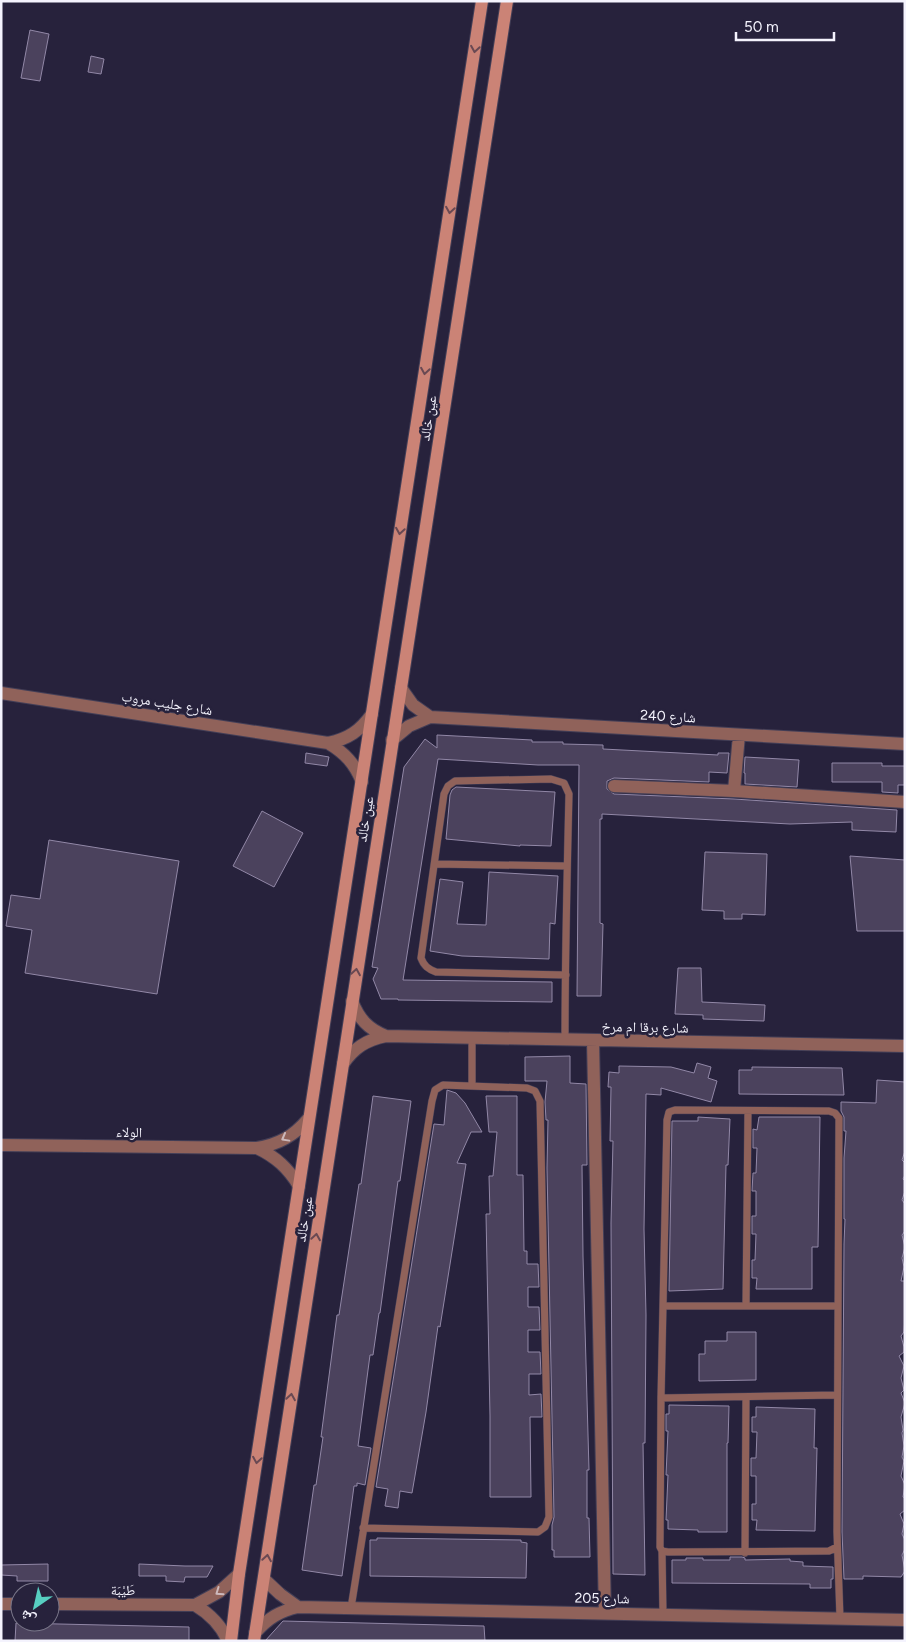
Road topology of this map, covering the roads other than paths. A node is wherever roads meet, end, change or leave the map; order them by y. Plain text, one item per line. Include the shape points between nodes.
1 (482, 1) edge
2 (507, 1) edge
3 (401, 688) junction
4 (1, 693) edge
5 (372, 714) junction
6 (430, 717) junction
7 (739, 735) junction
8 (392, 740) junction
9 (328, 743) junction
10 (905, 744) edge
11 (362, 782) junction
12 (614, 786) dead end
13 (734, 791) junction
14 (905, 802) edge
15 (435, 864) junction
16 (567, 866) junction
17 (566, 975) junction
18 (352, 1002) junction
19 (386, 1036) junction
20 (472, 1037) junction
21 (565, 1040) junction
22 (593, 1041) junction
23 (905, 1046) edge
24 (343, 1064) junction
25 (472, 1086) junction
26 (748, 1111) junction
27 (308, 1119) junction
28 (1, 1145) edge
29 (257, 1148) junction
30 (299, 1186) junction
31 (663, 1306) junction
32 (746, 1306) junction
33 (838, 1306) junction
34 (837, 1395) junction
35 (661, 1398) junction
36 (746, 1398) junction
37 (363, 1528) junction
38 (836, 1547) junction
39 (662, 1551) junction
40 (745, 1553) junction
41 (239, 1574) junction
42 (264, 1579) junction
43 (60, 1604) edge
44 (196, 1605) junction
45 (298, 1607) junction
46 (351, 1608) junction
47 (606, 1614) junction
48 (663, 1615) junction
49 (840, 1618) junction
50 (905, 1620) edge
51 (255, 1637) edge
52 (229, 1641) edge

1 -> 5 street, عين خالد
2 - 3 street, عين خالد
3 - 6 street via 413,705
3 - 8 street, عين خالد
4 - 9 street, شارع جليب مروب
5 - 9 street, شارع جليب مروب via 354,734
5 - 11 street, عين خالد
6 - 7 street, شارع 240
6 - 8 street, شارع 240 via 410,726
7 - 10 street, شارع 240
7 - 13 street
18 -> 8 street, عين خالد
9 - 11 street, شارع جليب مروب via 349,759
11 - 27 street, عين خالد
12 - 13 street
13 - 14 street
15 - 16 lane
15 - 16 lane via 444,794 451,783 551,779 564,783 569,794
15 - 17 lane via 421,958 426,967 436,972
16 - 17 lane
17 - 21 lane
18 - 19 street, شارع برقا ام مرخ via 364,1023
18 - 24 street, عين خالد
19 - 20 street, شارع برقا ام مرخ
19 - 24 street, شارع برقا ام مرخ via 360,1045
20 - 21 street, شارع برقا ام مرخ
20 - 25 lane
21 - 22 street, شارع برقا ام مرخ
22 - 23 street, شارع برقا ام مرخ
22 - 47 street
42 -> 24 street, عين خالد
25 - 37 lane via 443,1085 435,1090 432,1101
25 - 37 lane via 527,1088 535,1091 540,1101 549,1517 545,1527 538,1532
26 - 31 lane via 669,1112
26 - 32 lane
26 - 33 lane via 829,1111 839,1118
27 -> 29 street, الولاء via 286,1139
27 - 30 street, عين خالد
28 - 29 street, الولاء
29 - 30 street, الولاء via 282,1163
30 -> 41 street, عين خالد
31 - 32 lane
31 - 35 lane
32 - 33 lane
33 - 34 lane
34 - 36 lane
34 - 38 lane
35 - 36 lane
35 - 39 lane via 659,1538
36 - 40 lane
37 - 46 lane
38 - 40 lane via 829,1551
38 - 49 lane
39 - 40 lane
39 - 48 lane
41 -> 44 street, طَيْبَة via 219,1592
41 - 52 street, عين خالد
42 - 45 street
42 - 51 street, عين خالد
43 - 44 street, طَيْبَة
44 - 52 street via 217,1622
45 - 46 street, شارع 205
45 - 51 street, شارع 205 via 274,1615
46 - 47 street, شارع 205
47 - 48 street, شارع 205
48 - 49 street, شارع 205
49 - 50 street, شارع 205

